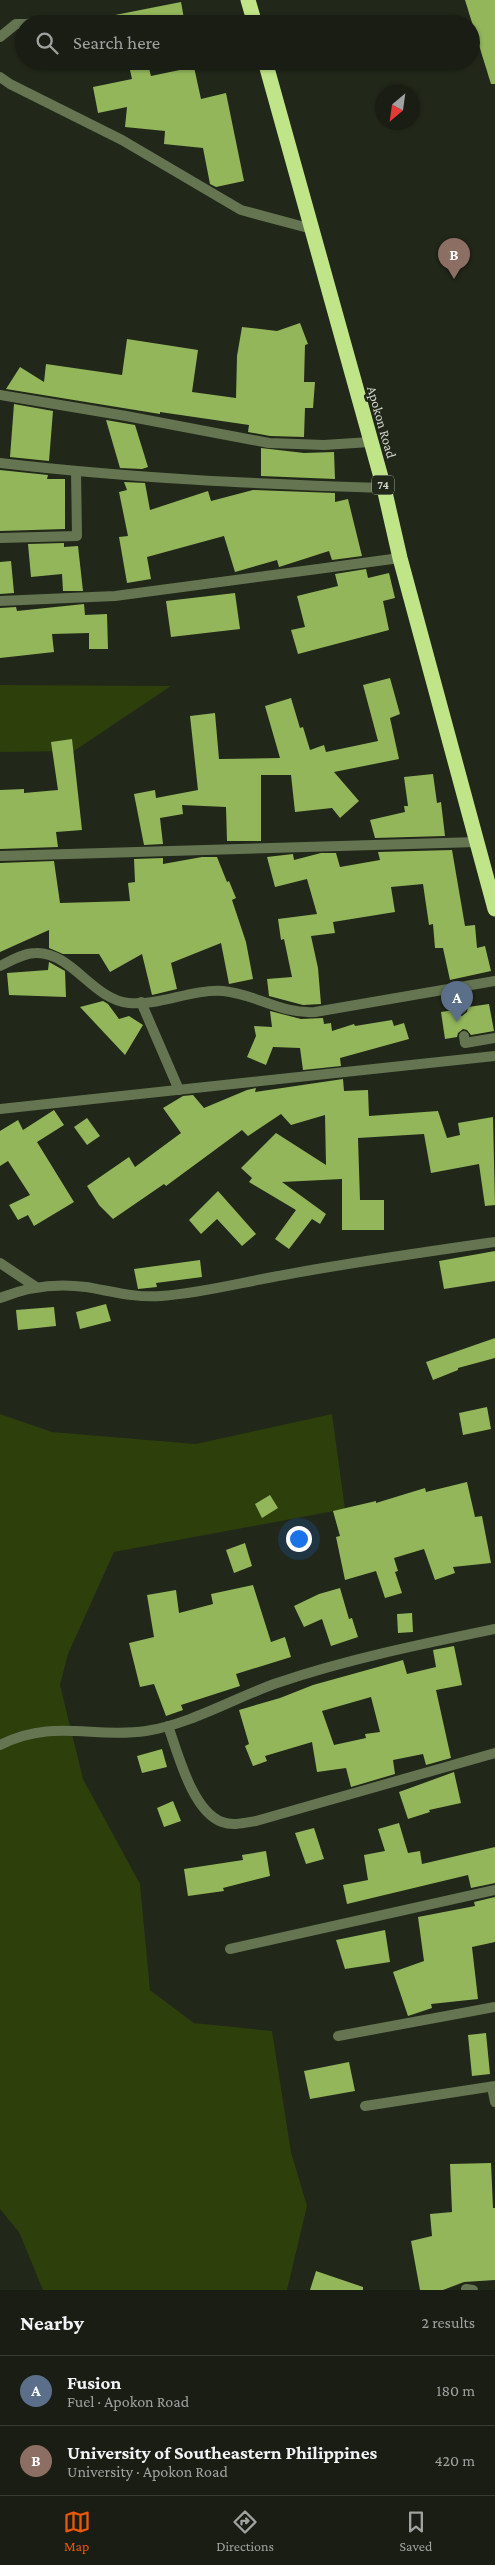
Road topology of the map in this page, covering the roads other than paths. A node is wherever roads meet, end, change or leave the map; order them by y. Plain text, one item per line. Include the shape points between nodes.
1 (248, 0) edge
2 (252, 15) edge
3 (15, 25) edge
4 (0, 37) edge
5 (268, 70) edge
6 (0, 77) edge
7 (312, 230) junction
8 (0, 395) edge
9 (370, 442) junction
10 (0, 463) edge
11 (76, 472) junction
12 (384, 488) junction
13 (0, 538) edge
14 (400, 558) junction
15 (0, 601) edge
16 (477, 842) junction
17 (0, 856) edge
18 (495, 909) edge
19 (0, 966) edge
20 (495, 981) edge
21 (458, 987) junction
22 (141, 1002) junction
23 (460, 1008) dead end
24 (464, 1036) dead end
25 (495, 1038) edge
26 (495, 1056) edge
27 (179, 1090) junction
28 (0, 1109) edge
29 (495, 1242) edge
30 (0, 1263) edge
31 (36, 1287) junction
32 (0, 1298) edge
33 (495, 1629) edge
34 (168, 1726) junction
35 (0, 1745) edge
36 (495, 1753) edge
37 (495, 1890) edge
38 (230, 1949) dead end
39 (495, 2007) edge
40 (338, 2036) dead end
41 (493, 2087) edge
42 (495, 2102) edge
43 (365, 2106) dead end
44 (466, 2289) edge
45 (473, 2290) edge

1 - 2 highway
3 - 4 street
5 - 7 highway, Apokon Road / 74
6 - 7 street via 122,140 241,210
7 - 9 highway, Apokon Road / 74
8 - 9 street via 269,443 324,445
9 - 12 highway, Apokon Road / 74
10 - 11 street
11 - 12 street
11 - 13 street via 77,536
12 - 14 highway, Apokon Road / 74
14 - 15 street via 115,596
14 - 16 highway, Apokon Road / 74
16 - 17 street
16 - 18 highway, Apokon Road / 74
19 - 22 street via 37,953 62,962 118,1001
20 - 21 street
21 - 22 street via 297,1013 225,991
21 - 23 street
22 - 27 street
24 - 25 street via 465,1043
26 - 27 street
27 - 28 street
29 - 31 street via 159,1296 130,1296 64,1285
30 - 31 street
31 - 32 street
33 - 34 street via 429,1642 277,1683
34 - 35 street via 144,1731 45,1731 18,1736
34 - 36 street via 195,1796 220,1821 235,1825
37 - 38 street
39 - 40 street
41 - 42 street
41 - 43 street
44 - 45 street

